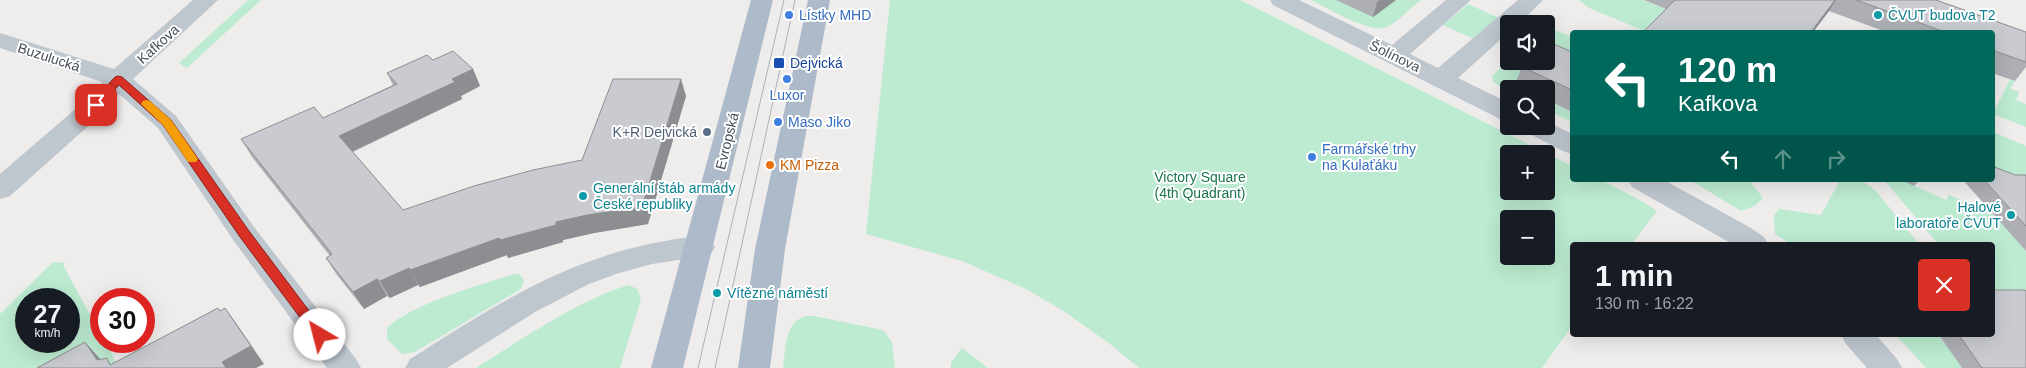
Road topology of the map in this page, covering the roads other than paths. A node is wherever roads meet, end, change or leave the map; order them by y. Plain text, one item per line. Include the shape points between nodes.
1 (207, 0) edge
2 (762, 0) edge
3 (819, 0) edge
4 (1281, 0) edge
5 (1460, 0) edge
6 (1532, 0) edge
7 (0, 40) edge
8 (1395, 55) junction
9 (118, 79) junction
10 (1441, 79) junction
11 (1500, 108) edge
12 (1553, 135) edge
13 (1570, 144) edge
14 (1646, 182) edge
15 (0, 189) edge
16 (1748, 240) edge
17 (700, 247) junction
18 (1859, 337) edge
19 (345, 368) edge
20 (421, 368) edge
21 (667, 368) edge
22 (754, 368) edge
23 (1886, 368) edge

1 - 9 street, Kafkova
2 - 17 main road, Evropská
3 - 22 main road via 770,249
4 - 8 street, Šolínova
5 - 8 street
6 - 10 street
7 - 9 street, Buzulucká
8 - 10 street, Šolínova
9 - 15 street, Kafkova via 96,105
9 - 19 street, Buzulucká via 167,122 244,234
10 - 11 street, Šolínova
12 - 13 street
14 - 16 street
17 - 20 street via 635,257 558,286 508,313
17 - 21 main road, Evropská
18 - 23 street

